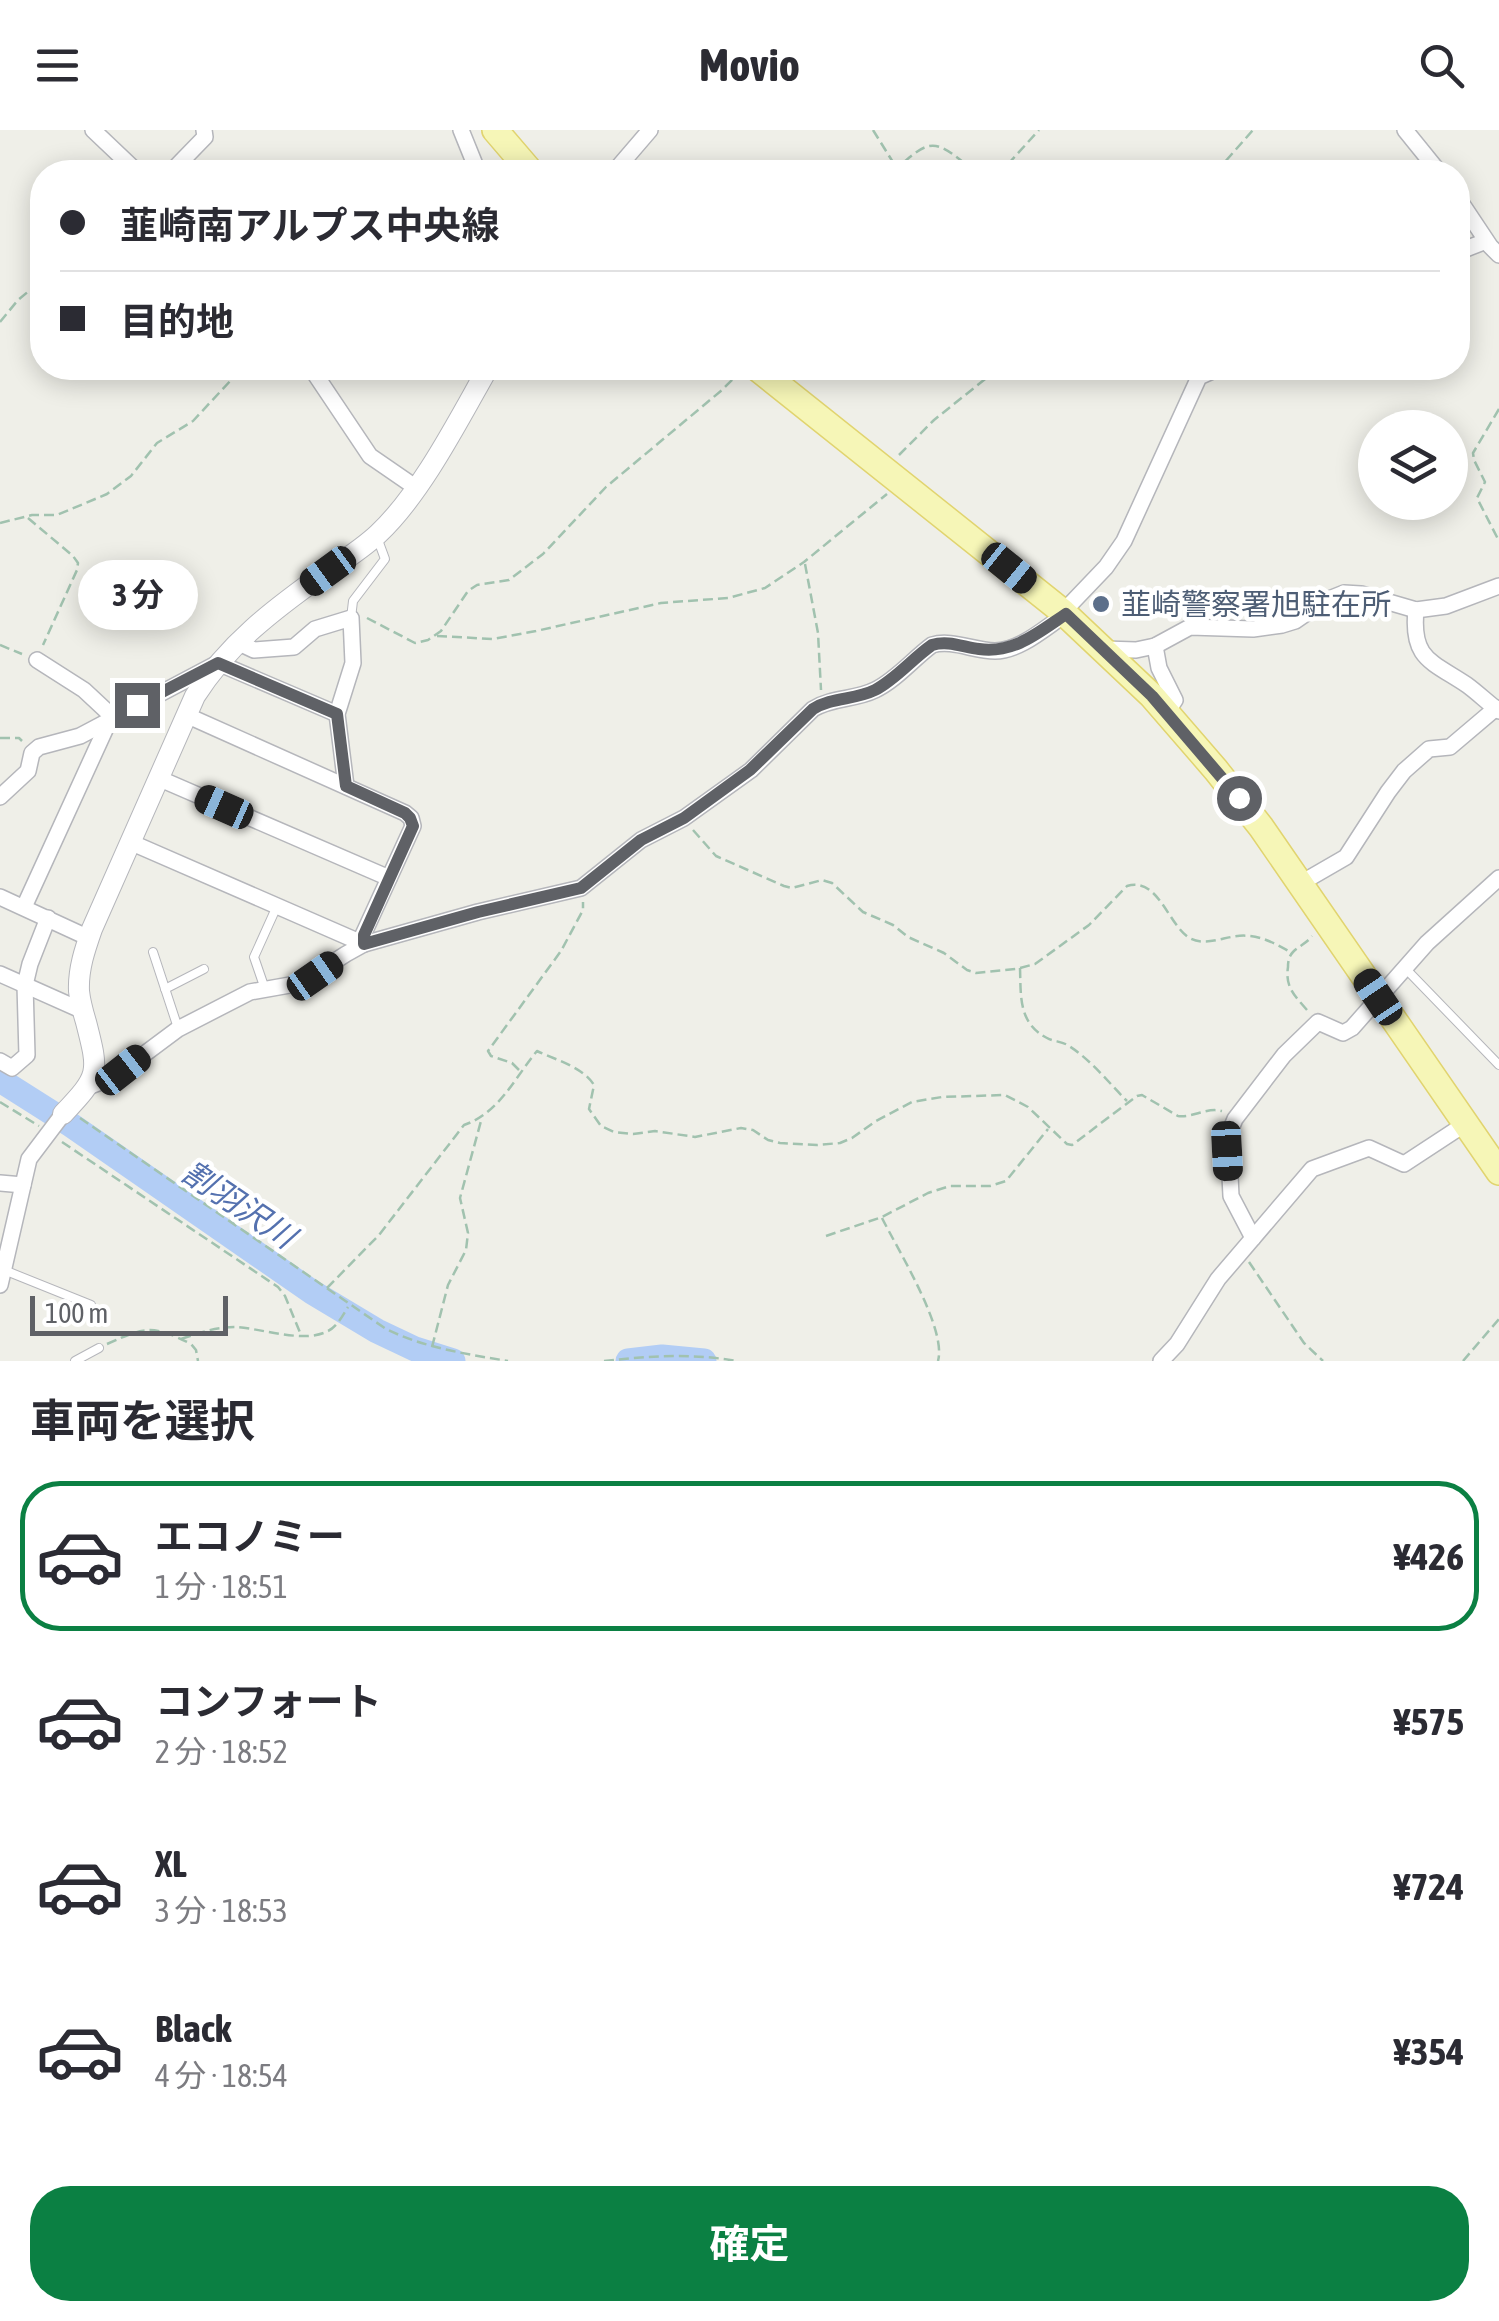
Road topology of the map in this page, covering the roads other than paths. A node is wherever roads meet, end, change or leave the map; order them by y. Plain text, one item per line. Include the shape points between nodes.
1 (93, 130) edge
2 (204, 130) edge
3 (461, 130) edge
4 (495, 130) edge
5 (650, 130) edge
6 (1404, 130) edge
7 (125, 160) edge
8 (183, 160) edge
9 (473, 160) edge
10 (520, 160) edge
11 (624, 160) edge
12 (1429, 160) edge
13 (1470, 216) edge
14 (1486, 241) junction
15 (1470, 247) edge
16 (1499, 255) edge
17 (319, 380) edge
18 (481, 380) edge
19 (772, 380) edge
20 (1198, 380) edge
21 (415, 487) junction
22 (376, 536) junction
23 (1499, 586) edge
24 (1416, 610) junction
25 (1064, 613) junction
26 (351, 618) junction
27 (236, 642) junction
28 (1155, 646) junction
29 (1104, 650) junction
30 (37, 660) road end
31 (218, 663) junction
32 (1496, 706) edge
33 (1167, 712) junction
34 (337, 714) junction
35 (186, 715) junction
36 (112, 718) junction
37 (158, 778) junction
38 (346, 786) junction
39 (0, 797) edge
40 (130, 842) junction
41 (388, 878) junction
42 (1499, 878) edge
43 (1301, 883) junction
44 (0, 897) edge
45 (276, 906) junction
46 (24, 908) junction
47 (48, 918) junction
48 (89, 938) junction
49 (364, 944) junction
50 (153, 952) dead end
51 (1405, 968) junction
52 (204, 969) dead end
53 (0, 974) edge
54 (25, 985) junction
55 (165, 989) junction
56 (265, 989) junction
57 (1378, 997) junction
58 (83, 1011) junction
59 (178, 1029) junction
60 (0, 1061) edge
61 (1499, 1064) edge
62 (85, 1088) junction
63 (57, 1121) joint
64 (1480, 1135) edge
65 (1499, 1172) edge
66 (0, 1183) edge
67 (23, 1186) junction
68 (1254, 1238) junction
69 (2, 1278) edge
70 (90, 1305) dead end
71 (99, 1348) road end
72 (76, 1361) edge
73 (1161, 1361) edge

1 - 7 street
2 - 8 street via 205,138
3 - 9 street
4 - 10 main road
5 - 11 street
6 - 12 street
13 - 14 street
14 - 15 street
14 - 16 street
17 - 21 street via 370,456
18 - 21 street
19 - 25 main road
20 - 25 street via 1124,541
21 - 22 street
22 - 26 lane via 385,560 353,601
22 - 27 street
23 - 24 street
24 - 28 street via 1344,594 1282,625 1190,626
24 - 32 street via 1415,640 1425,656
25 - 29 main road
25 - 49 street via 1000,651 932,645 880,688 822,703 750,770 641,840 581,888
26 - 27 street via 315,628 294,647 254,650
26 - 34 street via 352,663
27 - 31 street
28 - 29 street
28 - 33 street via 1175,700
29 - 33 main road
30 - 36 street via 84,690
31 - 34 street
31 - 35 street
31 - 36 street
32 - 43 street via 1450,747 1430,749 1404,770 1346,857
33 - 43 main road
34 - 38 street
35 - 37 street
35 - 38 street
36 - 39 street via 39,747 28,771
36 - 46 street
37 - 40 street
37 - 41 street
38 - 41 street via 410,818 413,826
40 - 45 street
40 - 48 street
41 - 49 street
42 - 51 street
43 - 57 main road
44 - 46 street
45 - 49 street
45 - 56 lane via 254,957
46 - 47 street
47 - 48 street
47 - 54 street
48 - 58 street via 79,974
49 - 56 street via 301,984
50 - 55 lane
51 - 57 street
51 - 61 lane
52 - 55 lane
53 - 54 street
54 - 58 street
54 - 60 street via 26,1056 12,1068
55 - 59 lane
56 - 59 street
57 - 64 main road
57 - 68 street via 1343,1033 1318,1022 1238,1116 1228,1136 1229,1182
58 - 62 street via 96,1060
59 - 62 street via 123,1070
62 - 63 street
63 - 67 street via 29,1159
64 - 65 main road
64 - 68 street via 1404,1164 1369,1148 1312,1170
66 - 67 street
67 - 69 street
68 - 73 street
69 - 70 lane
71 - 72 lane

